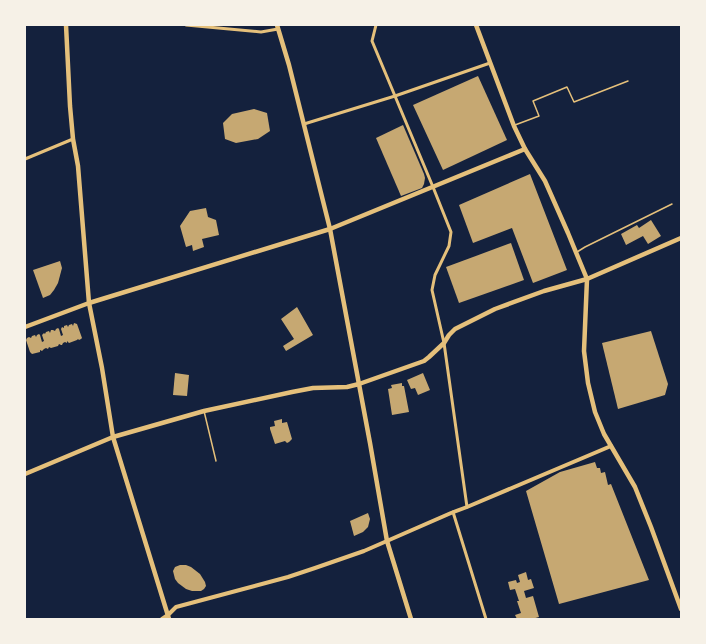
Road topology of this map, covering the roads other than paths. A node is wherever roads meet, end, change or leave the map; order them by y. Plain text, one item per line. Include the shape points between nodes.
1 (66, 25) edge
2 (186, 25) edge
3 (376, 25) edge
4 (476, 25) edge
5 (277, 27) edge
6 (490, 63) junction
7 (628, 81) dead end
8 (395, 96) junction
9 (304, 124) junction
10 (514, 126) junction
11 (73, 139) junction
12 (524, 149) junction
13 (25, 159) edge
14 (434, 186) junction
15 (672, 204) dead end
16 (330, 229) junction
17 (681, 238) edge
18 (576, 253) junction
19 (587, 279) junction
20 (89, 303) junction
21 (25, 327) edge
22 (444, 343) junction
23 (359, 384) junction
24 (204, 412) junction
25 (113, 437) junction
26 (611, 446) junction
27 (216, 461) dead end
28 (25, 474) edge
29 (467, 507) junction
30 (453, 512) junction
31 (387, 541) junction
32 (681, 609) edge
33 (168, 617) edge
34 (162, 619) edge
35 (411, 619) edge
36 (486, 619) edge

1 - 11 main road
2 - 5 street via 261,32
3 - 8 street via 372,41
4 - 6 main road
5 - 9 main road
6 - 8 street
6 - 10 main road
7 - 10 lane via 574,102 567,87 533,101 539,116
8 - 9 street
8 - 14 street
9 - 16 main road
10 - 12 main road
11 - 13 street
11 - 20 main road via 84,222
12 - 14 main road
12 - 18 main road via 544,181
14 - 16 main road
14 - 22 street via 451,232 449,246 435,275 432,290
15 - 18 lane
16 - 20 main road
16 - 23 main road
17 - 19 main road
18 - 19 main road
19 - 22 main road via 495,309 455,329
19 - 26 main road via 585,364 596,412
20 - 21 main road
20 - 25 main road
22 - 23 main road via 424,361
22 - 29 street
23 - 24 main road via 313,388
23 - 31 main road
24 - 25 main road
24 - 27 lane
25 - 28 main road
25 - 33 main road
26 - 29 street
26 - 32 main road via 635,487
29 - 30 street
30 - 31 street
30 - 36 street
31 - 33 street via 288,577 176,607
31 - 35 main road
33 - 34 street

